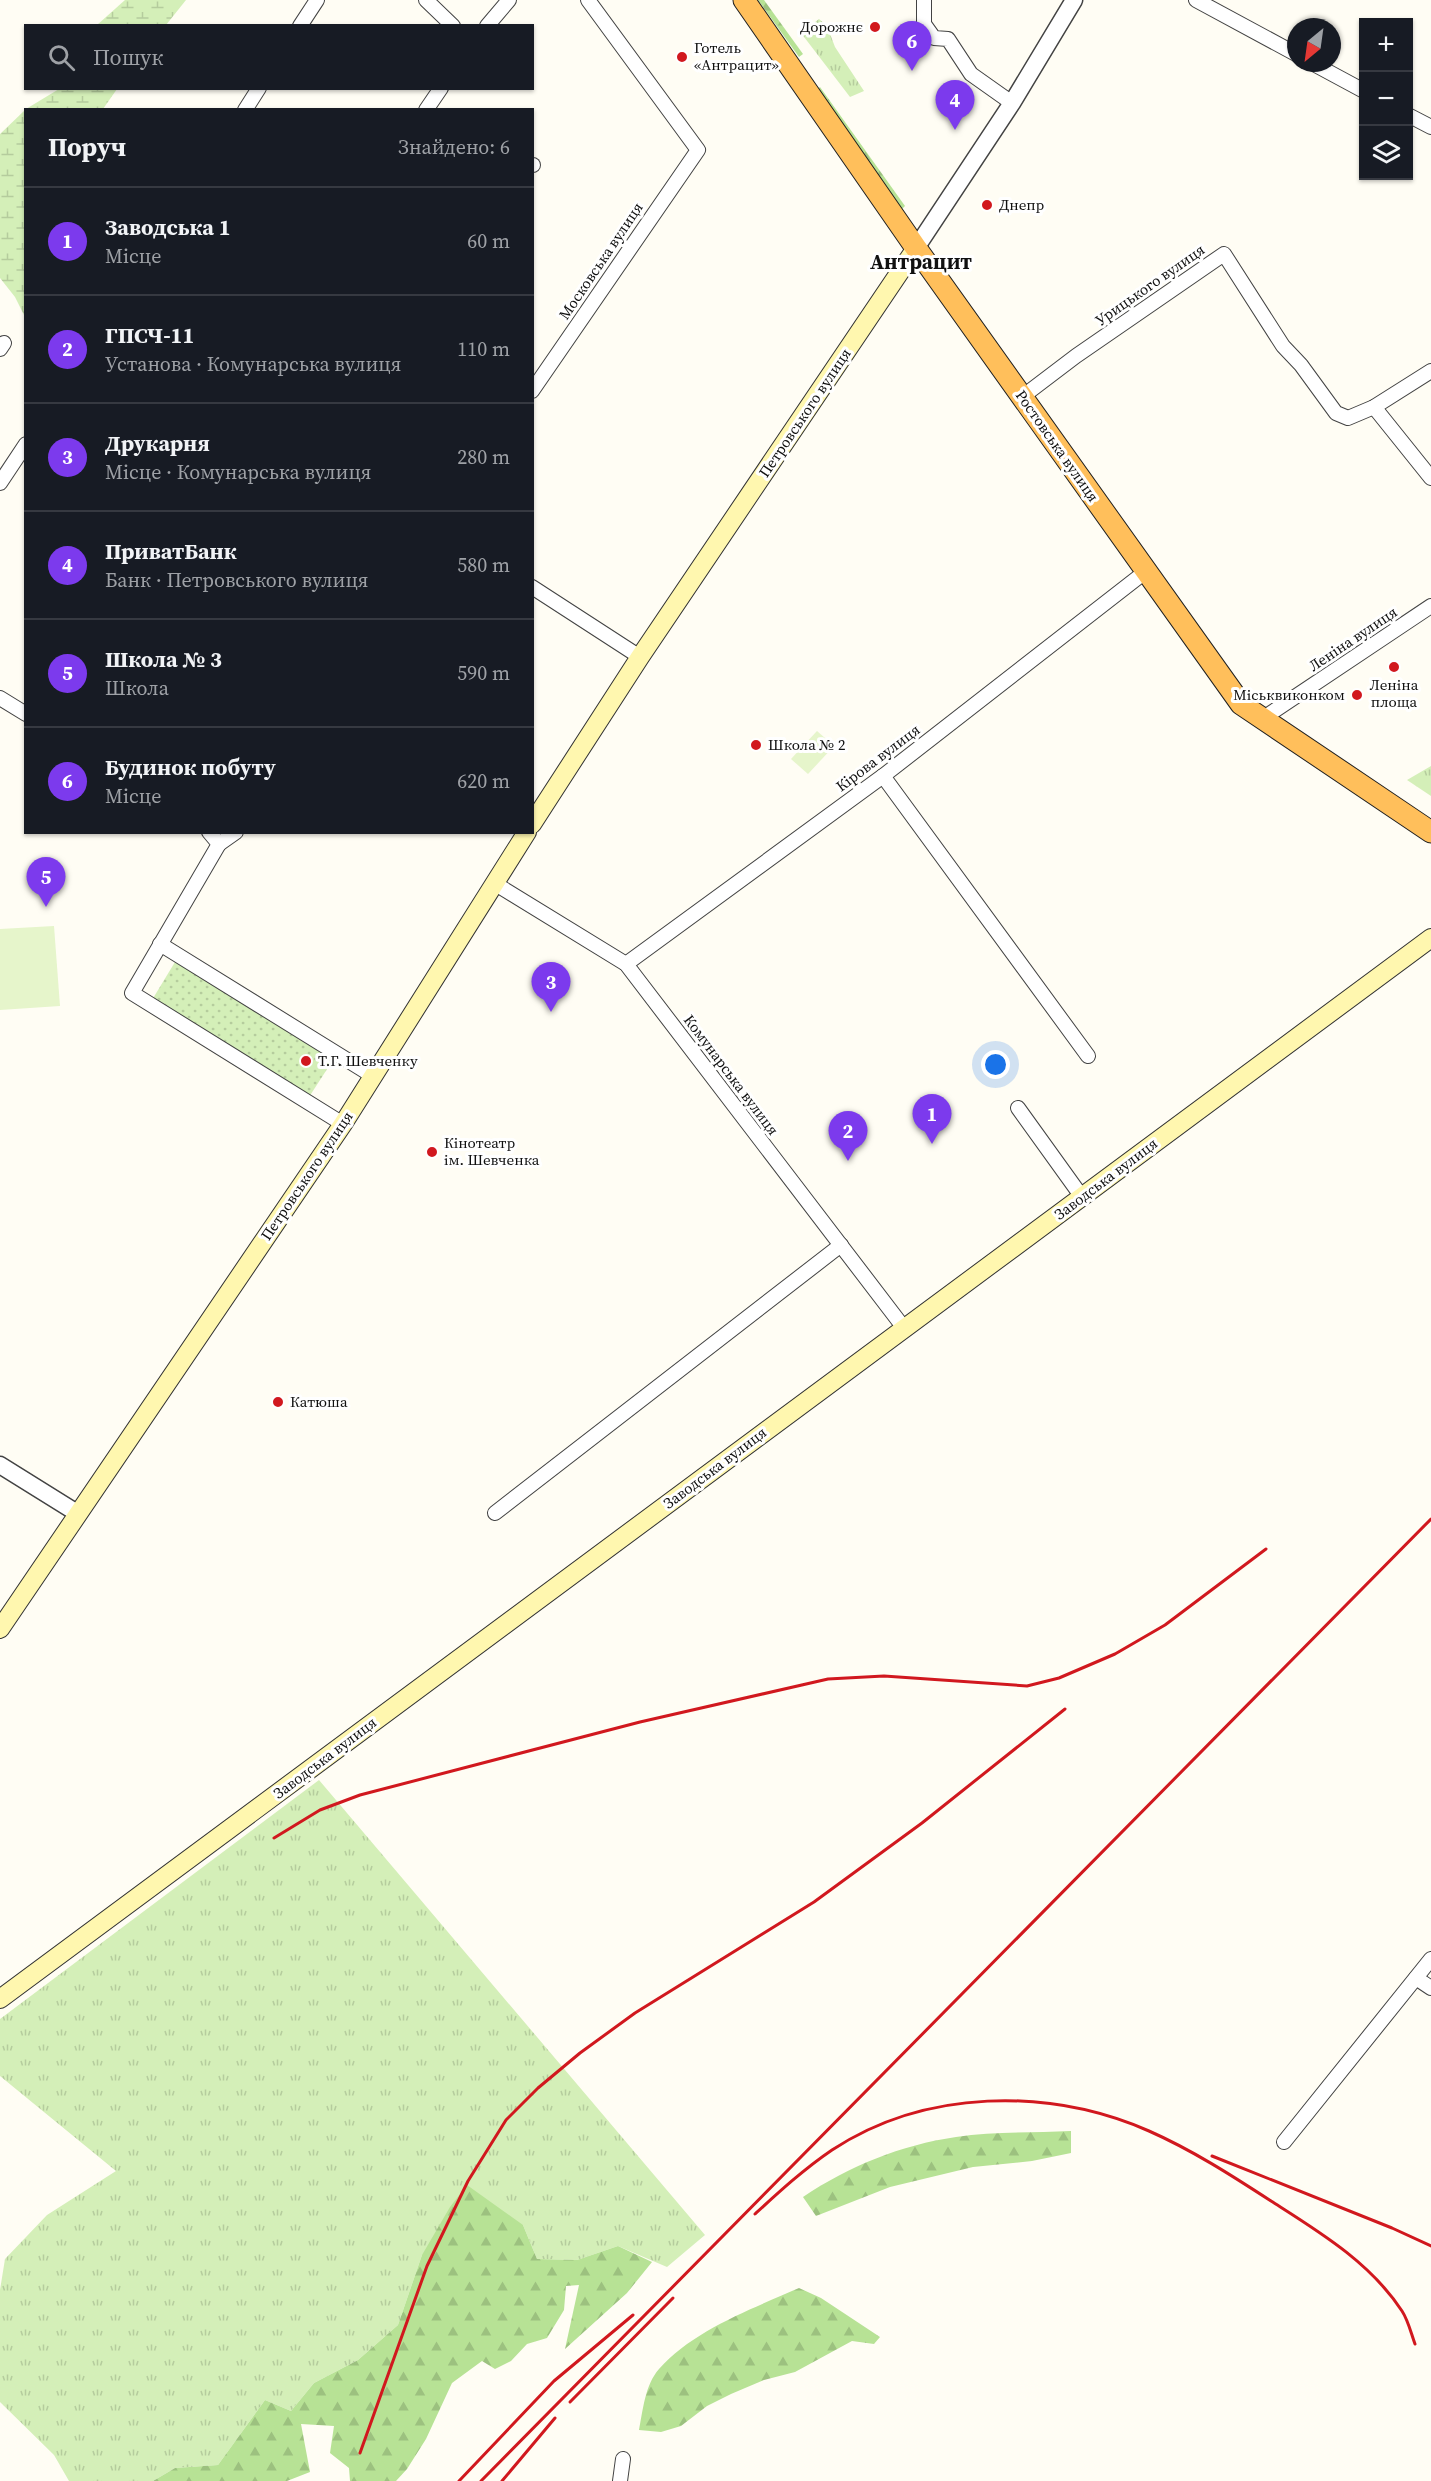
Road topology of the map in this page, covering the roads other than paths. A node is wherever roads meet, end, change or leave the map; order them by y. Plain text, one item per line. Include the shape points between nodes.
1 (317, 0) edge
2 (426, 0) edge
3 (508, 0) edge
4 (588, 0) edge
5 (744, 0) edge
6 (924, 0) edge
7 (1074, 0) edge
8 (1196, 0) edge
9 (301, 24) edge
10 (451, 24) edge
11 (489, 24) edge
12 (1287, 49) edge
13 (1329, 72) edge
14 (1359, 88) edge
15 (258, 90) edge
16 (440, 90) edge
17 (1012, 103) junction
18 (246, 108) edge
19 (427, 108) edge
20 (1413, 118) edge
21 (1431, 128) edge
22 (916, 248) junction
23 (1431, 371) edge
24 (534, 388) edge
25 (1023, 397) junction
26 (1374, 407) junction
27 (24, 447) edge
28 (1431, 478) edge
29 (0, 483) edge
30 (1145, 572) junction
31 (534, 588) edge
32 (1431, 606) edge
33 (640, 657) junction
34 (0, 698) edge
35 (21, 712) edge
36 (1262, 719) junction
37 (883, 776) junction
38 (534, 821) edge
39 (1431, 832) edge
40 (211, 834) edge
41 (233, 834) edge
42 (526, 834) edge
43 (219, 844) junction
44 (494, 883) junction
45 (1431, 938) edge
46 (160, 944) junction
47 (626, 964) junction
48 (1088, 1056) dead end
49 (373, 1076) junction
50 (1018, 1108) dead end
51 (343, 1124) junction
52 (1082, 1197) junction
53 (841, 1245) junction
54 (904, 1328) junction
55 (0, 1465) edge
56 (77, 1512) junction
57 (495, 1513) dead end
58 (0, 1629) edge
59 (1431, 1959) edge
60 (1416, 1978) junction
61 (1431, 1988) edge
62 (0, 1999) edge
63 (1284, 2142) dead end
64 (623, 2459) dead end
65 (620, 2481) edge

1 - 9 street
2 - 10 street
3 - 11 street
4 - 24 street, Московська вулиця via 698,150
5 - 22 highway, Ростовська вулиця
6 - 17 street via 924,24 934,38 948,39 970,74
7 - 17 street, Петровського вулиця
8 - 12 street
13 - 14 street
15 - 18 street
16 - 19 street
17 - 22 street, Петровського вулиця
20 - 21 street
22 - 25 highway, Ростовська вулиця
22 - 33 main road, Петровського вулиця
23 - 26 street
25 - 26 street, Урицького вулиця via 1224,254 1283,346 1336,413 1348,418
25 - 30 highway, Ростовська вулиця
26 - 28 street
27 - 29 street
30 - 36 highway, Ростовська вулиця via 1241,704
30 - 37 street, Кірова вулиця
31 - 33 street
32 - 36 street, Леніна вулиця
33 - 38 main road, Петровського вулиця
34 - 35 street
36 - 39 highway, Ростовська вулиця
37 - 47 street, Кірова вулиця
37 - 48 street
40 - 43 street
41 - 43 street
42 - 44 main road, Петровського вулиця
43 - 46 street
44 - 47 street, Комунарська вулиця
44 - 49 main road, Петровського вулиця
45 - 52 main road, Заводська вулиця
46 - 49 street
46 - 51 street via 132,993
47 - 53 street, Комунарська вулиця
49 - 51 main road, Петровського вулиця
50 - 52 street
51 - 56 main road, Петровського вулиця
52 - 54 main road, Заводська вулиця
53 - 54 street, Комунарська вулиця
53 - 57 street
54 - 62 main road, Заводська вулиця
55 - 56 street
56 - 58 main road, Петровського вулиця
59 - 60 street
60 - 61 street
60 - 63 street
64 - 65 street

